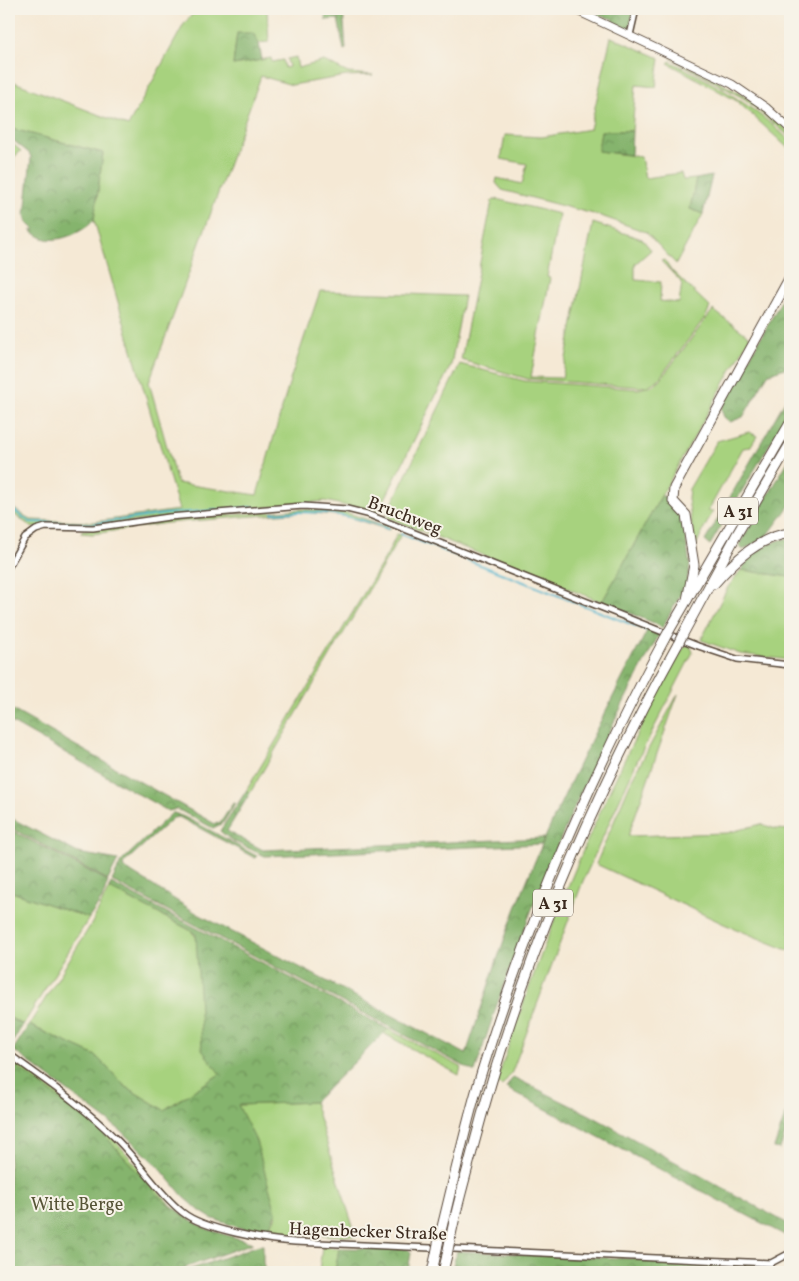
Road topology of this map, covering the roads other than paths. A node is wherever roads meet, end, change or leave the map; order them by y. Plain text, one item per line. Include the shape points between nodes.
1 (595, 9) edge
2 (636, 9) edge
3 (578, 11) edge
4 (630, 35) junction
5 (790, 129) edge
6 (790, 277) edge
7 (790, 423) edge
8 (790, 444) edge
9 (790, 533) edge
10 (9, 566) edge
11 (702, 598) junction
12 (687, 600) junction
13 (790, 665) edge
14 (9, 1054) edge
15 (790, 1253) edge
16 (432, 1272) edge
17 (443, 1272) edge

1 - 3 street
2 - 4 street
3 - 4 main road
4 - 5 main road via 732,84
6 - 12 highway via 674,488 673,501 686,515 694,564
7 - 12 highway, A 31
8 - 11 highway, A 31
9 - 11 highway via 773,536 750,551 726,570
10 - 13 street, Bruchweg via 25,538 46,527 93,528 169,517 303,506 347,509 380,519 698,646 738,659
11 - 17 highway, A 31, bridge via 622,750 568,868 525,978 492,1076
12 - 16 highway, A 31, bridge via 632,700 558,863 516,970 482,1071
14 - 15 street, Hagenbecker Straße via 113,1135 166,1197 184,1213 208,1224 259,1238 771,1263

